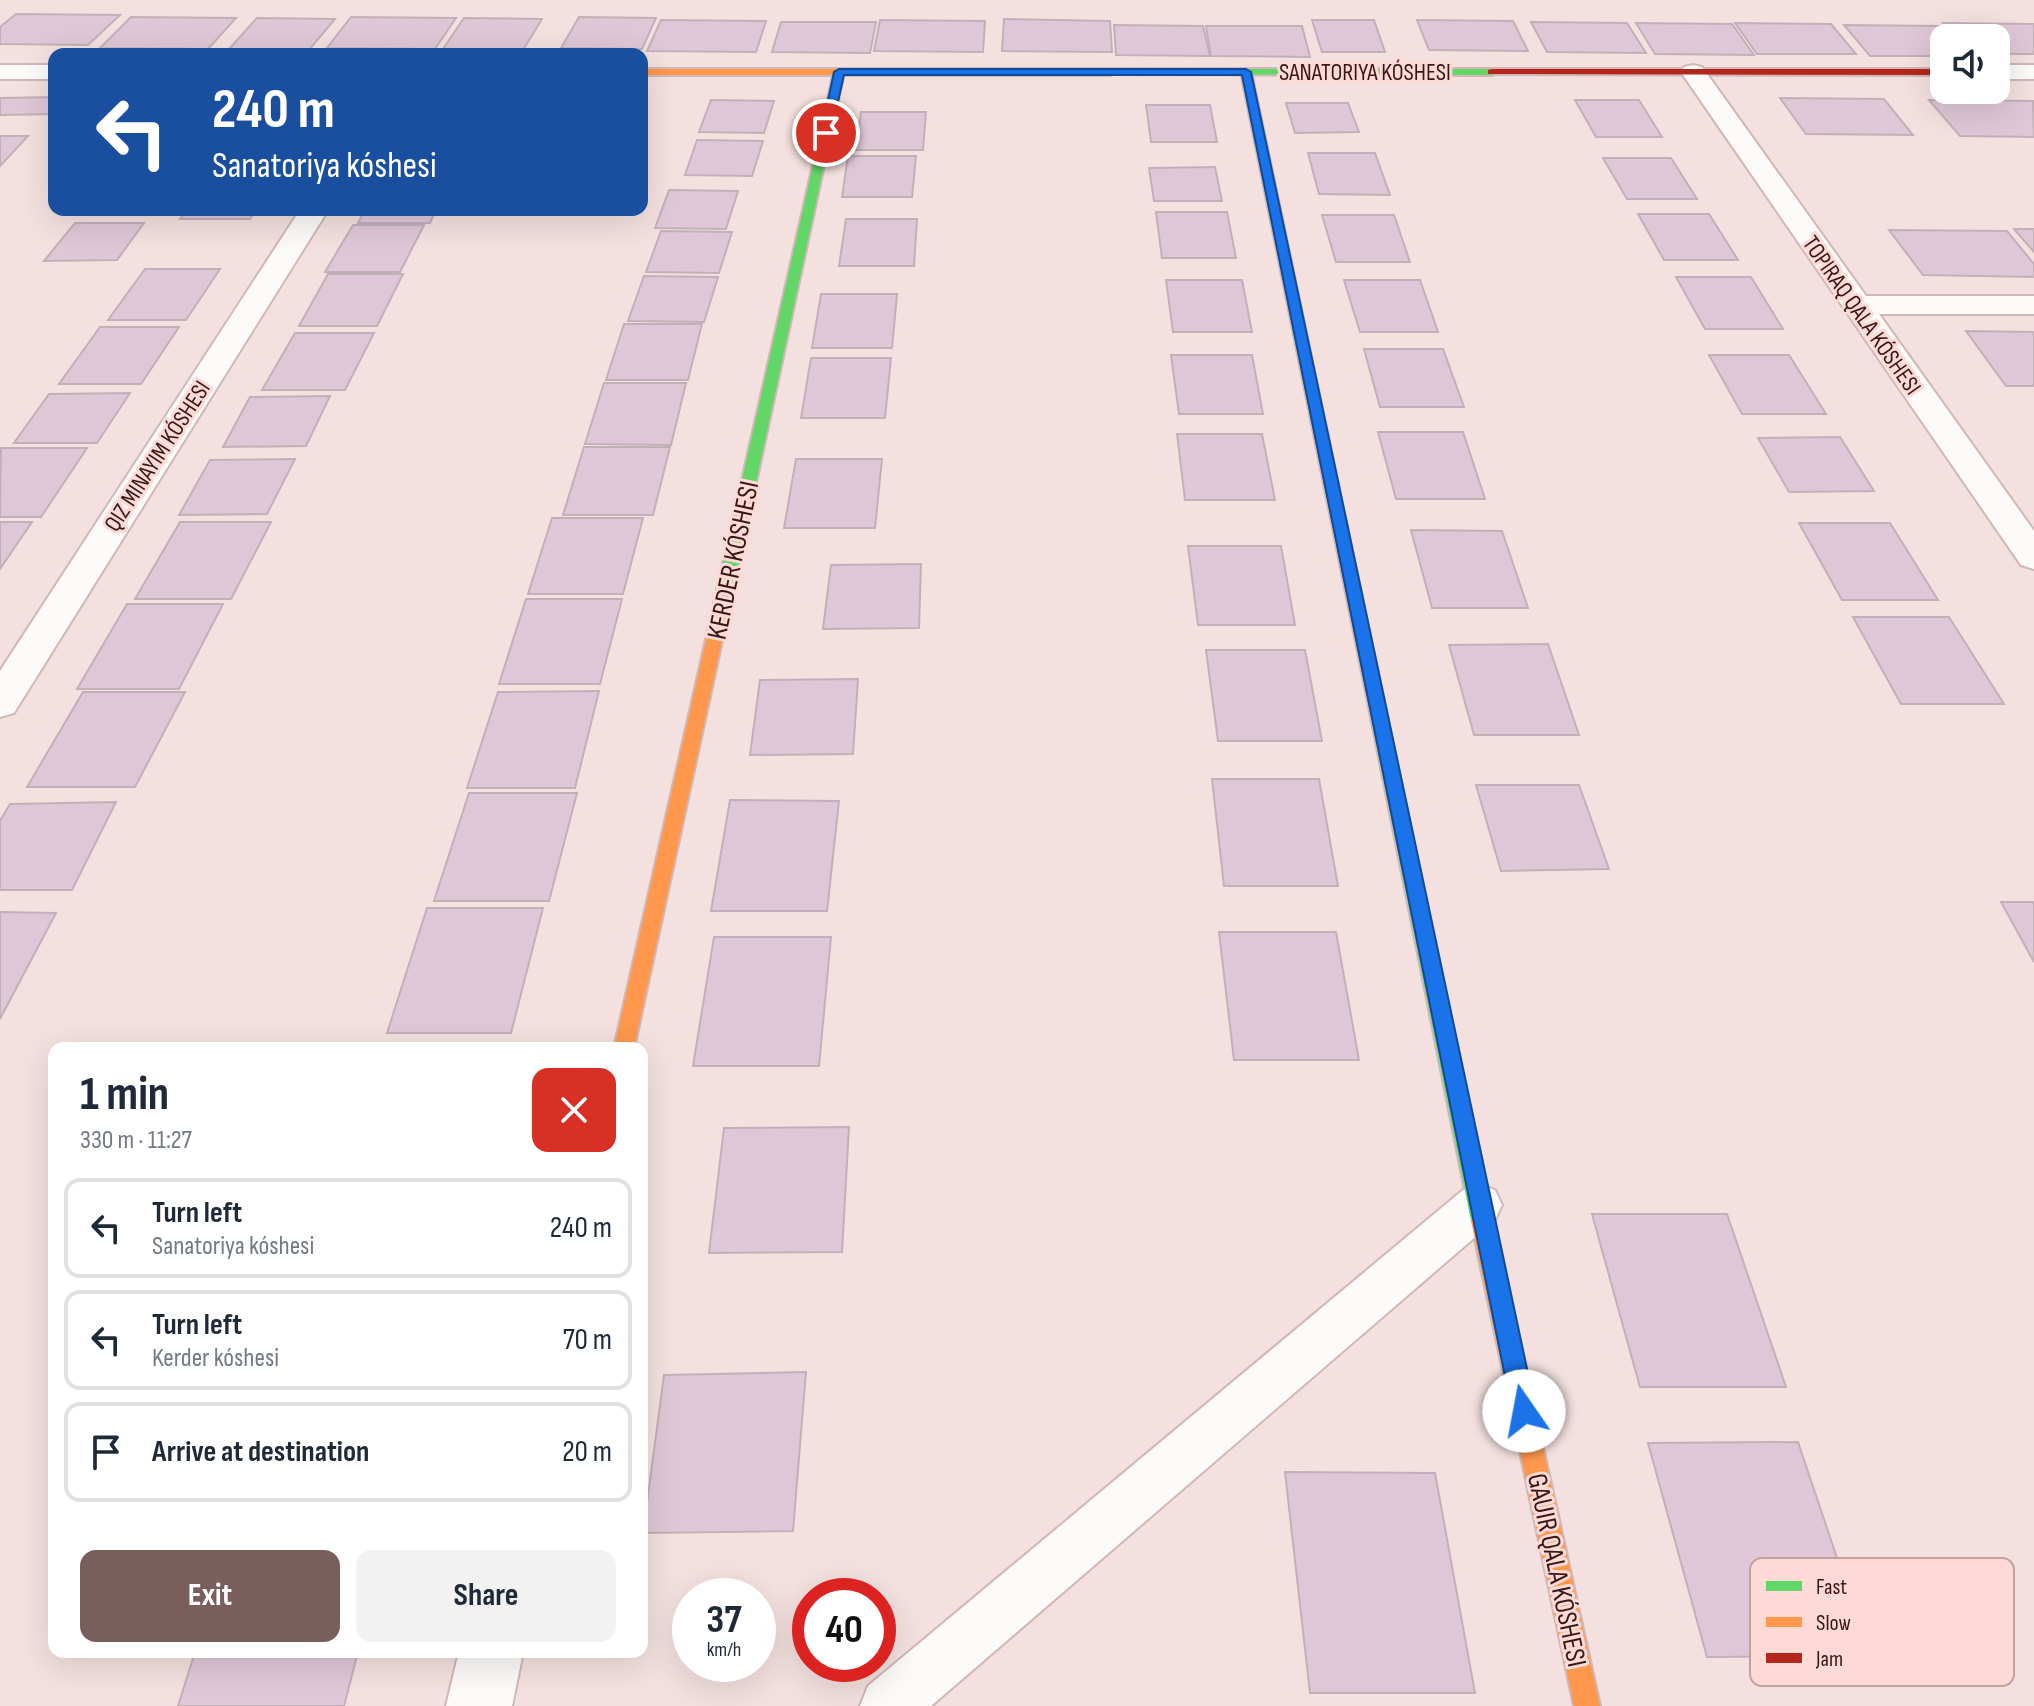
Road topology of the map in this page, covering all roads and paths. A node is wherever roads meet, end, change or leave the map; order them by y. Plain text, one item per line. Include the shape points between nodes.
1 (0, 72) edge
2 (48, 72) edge
3 (648, 72) edge
4 (839, 72) junction
5 (1246, 72) junction
6 (1693, 72) junction
7 (1930, 72) edge
8 (2010, 72) edge
9 (2034, 72) edge
10 (310, 216) edge
11 (1854, 305) junction
12 (2034, 305) edge
13 (2034, 557) edge
14 (0, 703) edge
15 (625, 1042) edge
16 (1479, 1205) junction
17 (490, 1658) edge
18 (479, 1706) edge
19 (888, 1706) edge
20 (1587, 1706) edge

1 - 2 street
3 - 4 street, SANATORIYA KÓSHESI
4 - 5 street, SANATORIYA KÓSHESI
4 - 15 street, KERDER KÓSHESI
5 - 6 street, SANATORIYA KÓSHESI
5 - 16 street, GAUIR QALA KÓSHESI
6 - 7 street, SANATORIYA KÓSHESI
6 - 11 street
8 - 9 street
10 - 14 street
11 - 12 street
11 - 13 street
16 - 19 lane
16 - 20 street, GAUIR QALA KÓSHESI
17 - 18 street

